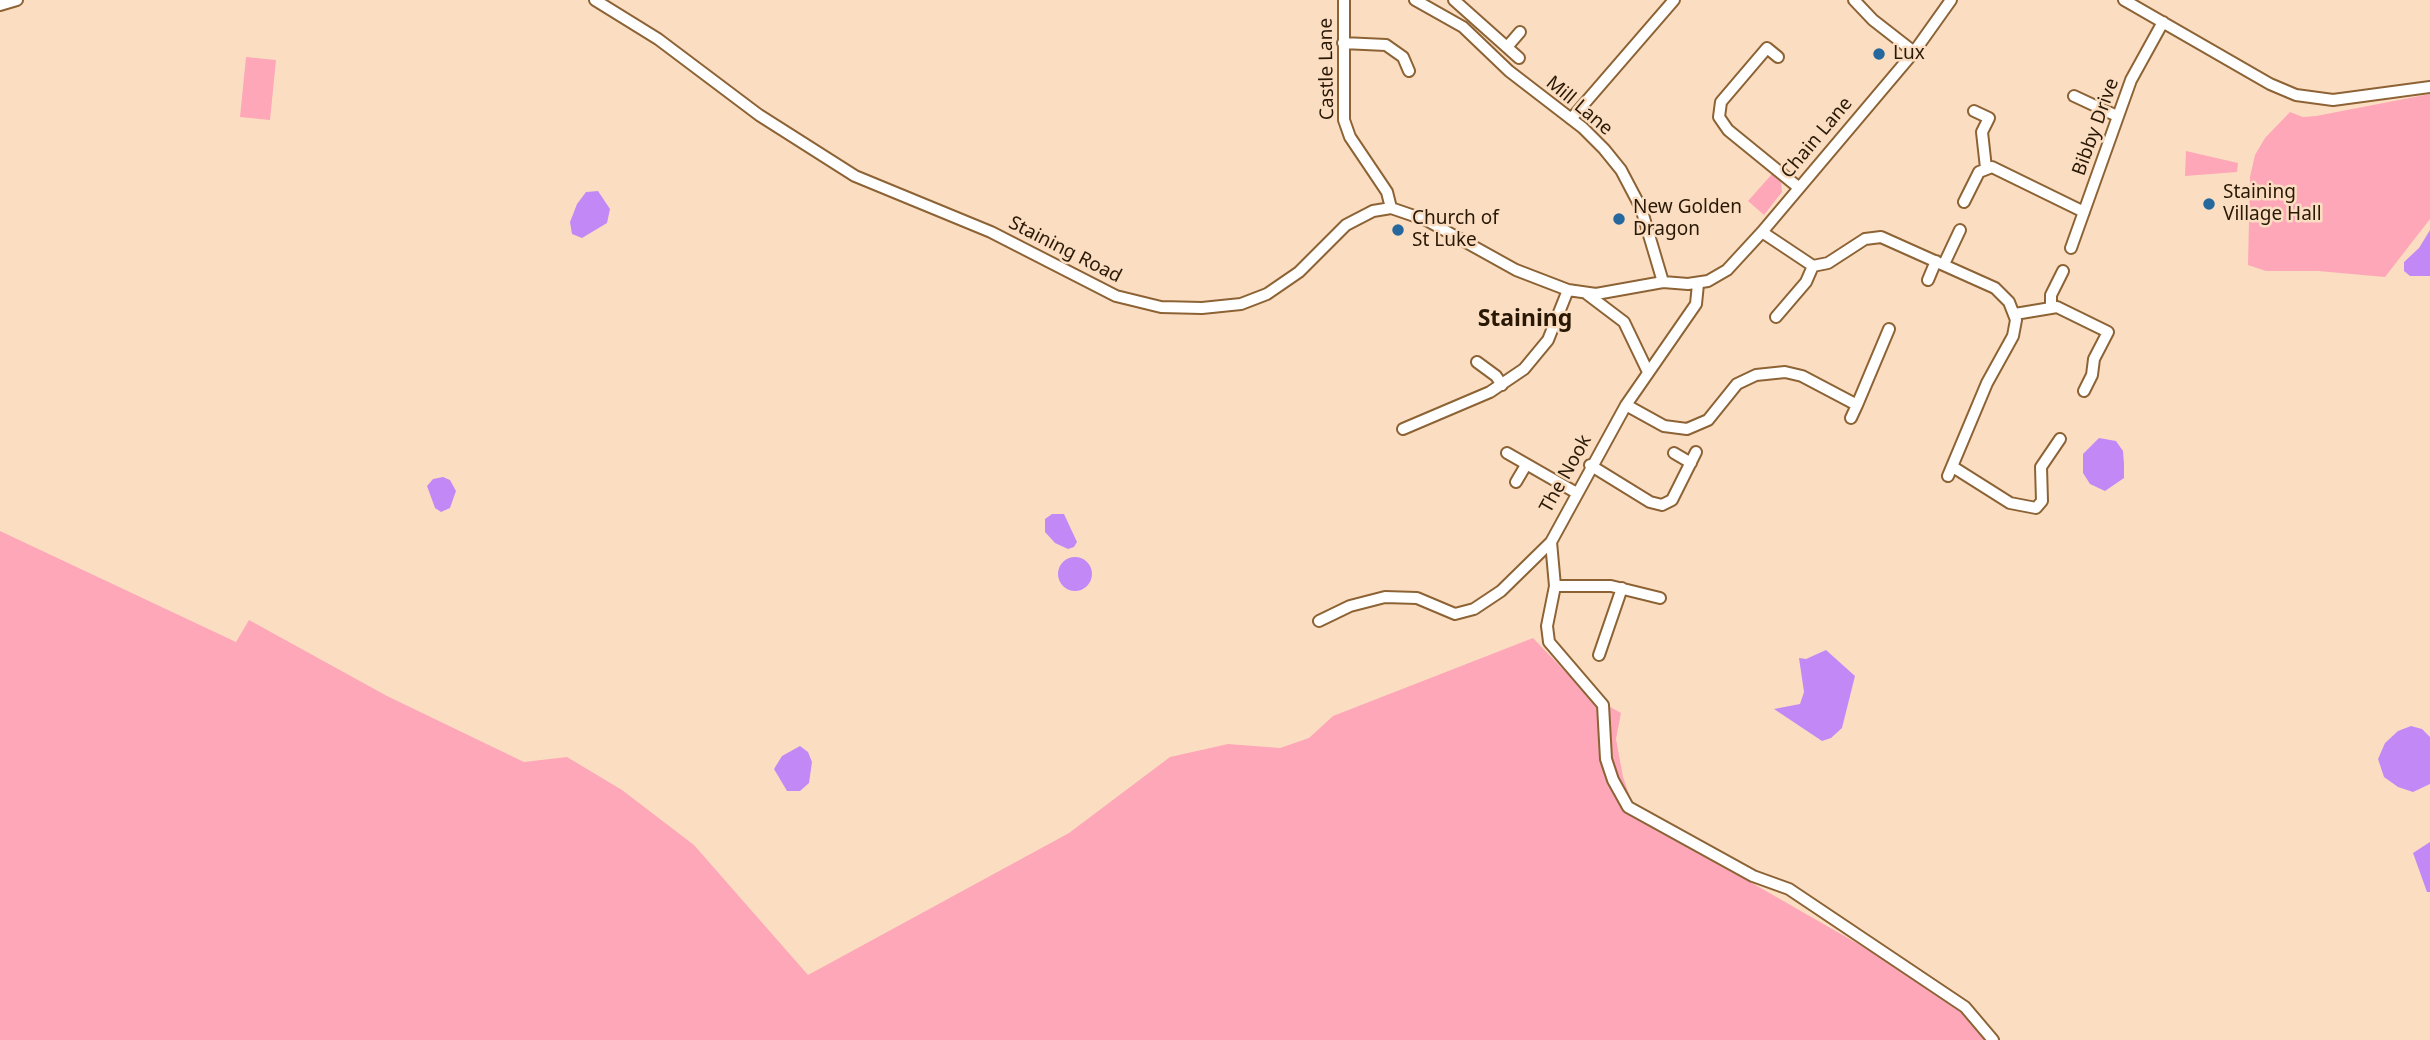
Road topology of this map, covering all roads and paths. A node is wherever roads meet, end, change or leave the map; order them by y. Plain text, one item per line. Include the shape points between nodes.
1 (17, 0) edge
2 (595, 0) edge
3 (1344, 0) edge
4 (1415, 0) edge
5 (1454, 0) edge
6 (1674, 0) edge
7 (1854, 0) edge
8 (1951, 0) edge
9 (2124, 0) edge
10 (0, 5) edge
11 (2164, 22) junction
12 (1520, 32) dead end
13 (1343, 43) junction
14 (2203, 44) junction
15 (1507, 47) junction
16 (1914, 52) junction
17 (2206, 56) dead end
18 (1778, 57) dead end
19 (1519, 58) dead end
20 (1409, 71) dead end
21 (2430, 87) edge
22 (2074, 96) dead end
23 (1974, 111) dead end
24 (2117, 116) junction
25 (1571, 118) junction
26 (1986, 168) junction
27 (1798, 187) junction
28 (1964, 202) dead end
29 (1391, 208) junction
30 (2084, 212) junction
31 (1960, 230) dead end
32 (1762, 232) junction
33 (2071, 248) dead end
34 (1940, 263) junction
35 (1814, 266) junction
36 (2063, 271) dead end
37 (1928, 280) dead end
38 (1662, 282) junction
39 (1698, 284) junction
40 (1567, 290) junction
41 (1586, 294) junction
42 (1776, 298) dead end
43 (1786, 305) junction
44 (2050, 307) junction
45 (2015, 314) junction
46 (1776, 317) dead end
47 (1889, 329) dead end
48 (1477, 362) dead end
49 (1647, 372) junction
50 (1502, 385) junction
51 (2084, 391) dead end
52 (1626, 405) junction
53 (1857, 405) junction
54 (1852, 418) dead end
55 (1404, 429) dead end
56 (2060, 439) dead end
57 (1507, 453) dead end
58 (1674, 453) dead end
59 (1526, 465) junction
60 (1590, 465) junction
61 (1516, 482) dead end
62 (1576, 492) junction
63 (1550, 542) junction
64 (1555, 586) junction
65 (1622, 588) junction
66 (1660, 598) dead end
67 (1319, 621) dead end
68 (1599, 655) dead end
69 (1993, 1040) edge

1 - 10 street
2 - 29 street, Staining Road via 855,176 991,232 1101,290 1132,301 1202,308 1253,300 1298,272 1346,225 1373,211
3 - 13 street, Castle Lane
4 - 25 street, Mill Lane via 1463,27 1508,71
5 - 15 street
6 - 25 street
7 - 16 street
8 - 16 street, Chain Lane
9 - 11 street
11 - 14 street
11 - 24 street, Bibby Drive via 2135,71
12 - 15 street
13 - 20 street via 1386,45 1403,57
13 - 29 street, Castle Lane via 1346,129 1387,192
14 - 17 street
14 - 21 street via 2270,84 2309,99
15 - 19 street
16 - 27 street, Chain Lane
18 - 27 street via 1766,48 1727,93 1719,117 1728,130
22 - 24 street
23 - 26 street via 1989,118 1982,132
24 - 30 street, Bibby Drive
25 - 38 street, Mill Lane via 1604,149 1633,191
26 - 28 street via 1976,176
26 - 30 street via 1995,167
27 - 32 street, Chain Lane
29 - 40 street via 1426,220 1516,270
30 - 33 street, Bibby Drive
31 - 34 street
32 - 35 street
32 - 39 street, Chain Lane via 1727,270
34 - 35 street via 1889,239 1872,237 1828,263
34 - 37 street
34 - 45 street via 1995,288
35 - 43 street
36 - 44 street
38 - 39 street
38 - 41 street
39 - 49 street, The Nook via 1696,304
40 - 41 street
40 - 50 street via 1540,352
41 - 49 street via 1623,322
42 - 43 street
43 - 46 street
44 - 45 street
44 - 51 street via 2108,332
45 - 56 street via 2013,336 1987,383 1951,471 2010,503 2036,508 2042,500 2041,467
47 - 53 street
48 - 50 street
49 - 52 street, The Nook
50 - 55 street
52 - 53 street via 1664,426 1687,429 1708,420 1737,384 1776,372 1802,376
52 - 60 street, The Nook
53 - 54 street
57 - 59 street
58 - 60 street via 1694,457 1672,500 1657,505
59 - 61 street
59 - 62 street
60 - 62 street, The Nook
62 - 63 street, The Nook
63 - 64 street, The Nook
63 - 67 street via 1501,591 1475,608 1454,614 1417,598 1385,597 1350,606
64 - 65 street
64 - 69 street, The Nook via 1547,626 1549,642 1603,705 1606,759 1628,807 1754,876 1788,889 1965,1007
65 - 66 street
65 - 68 street

